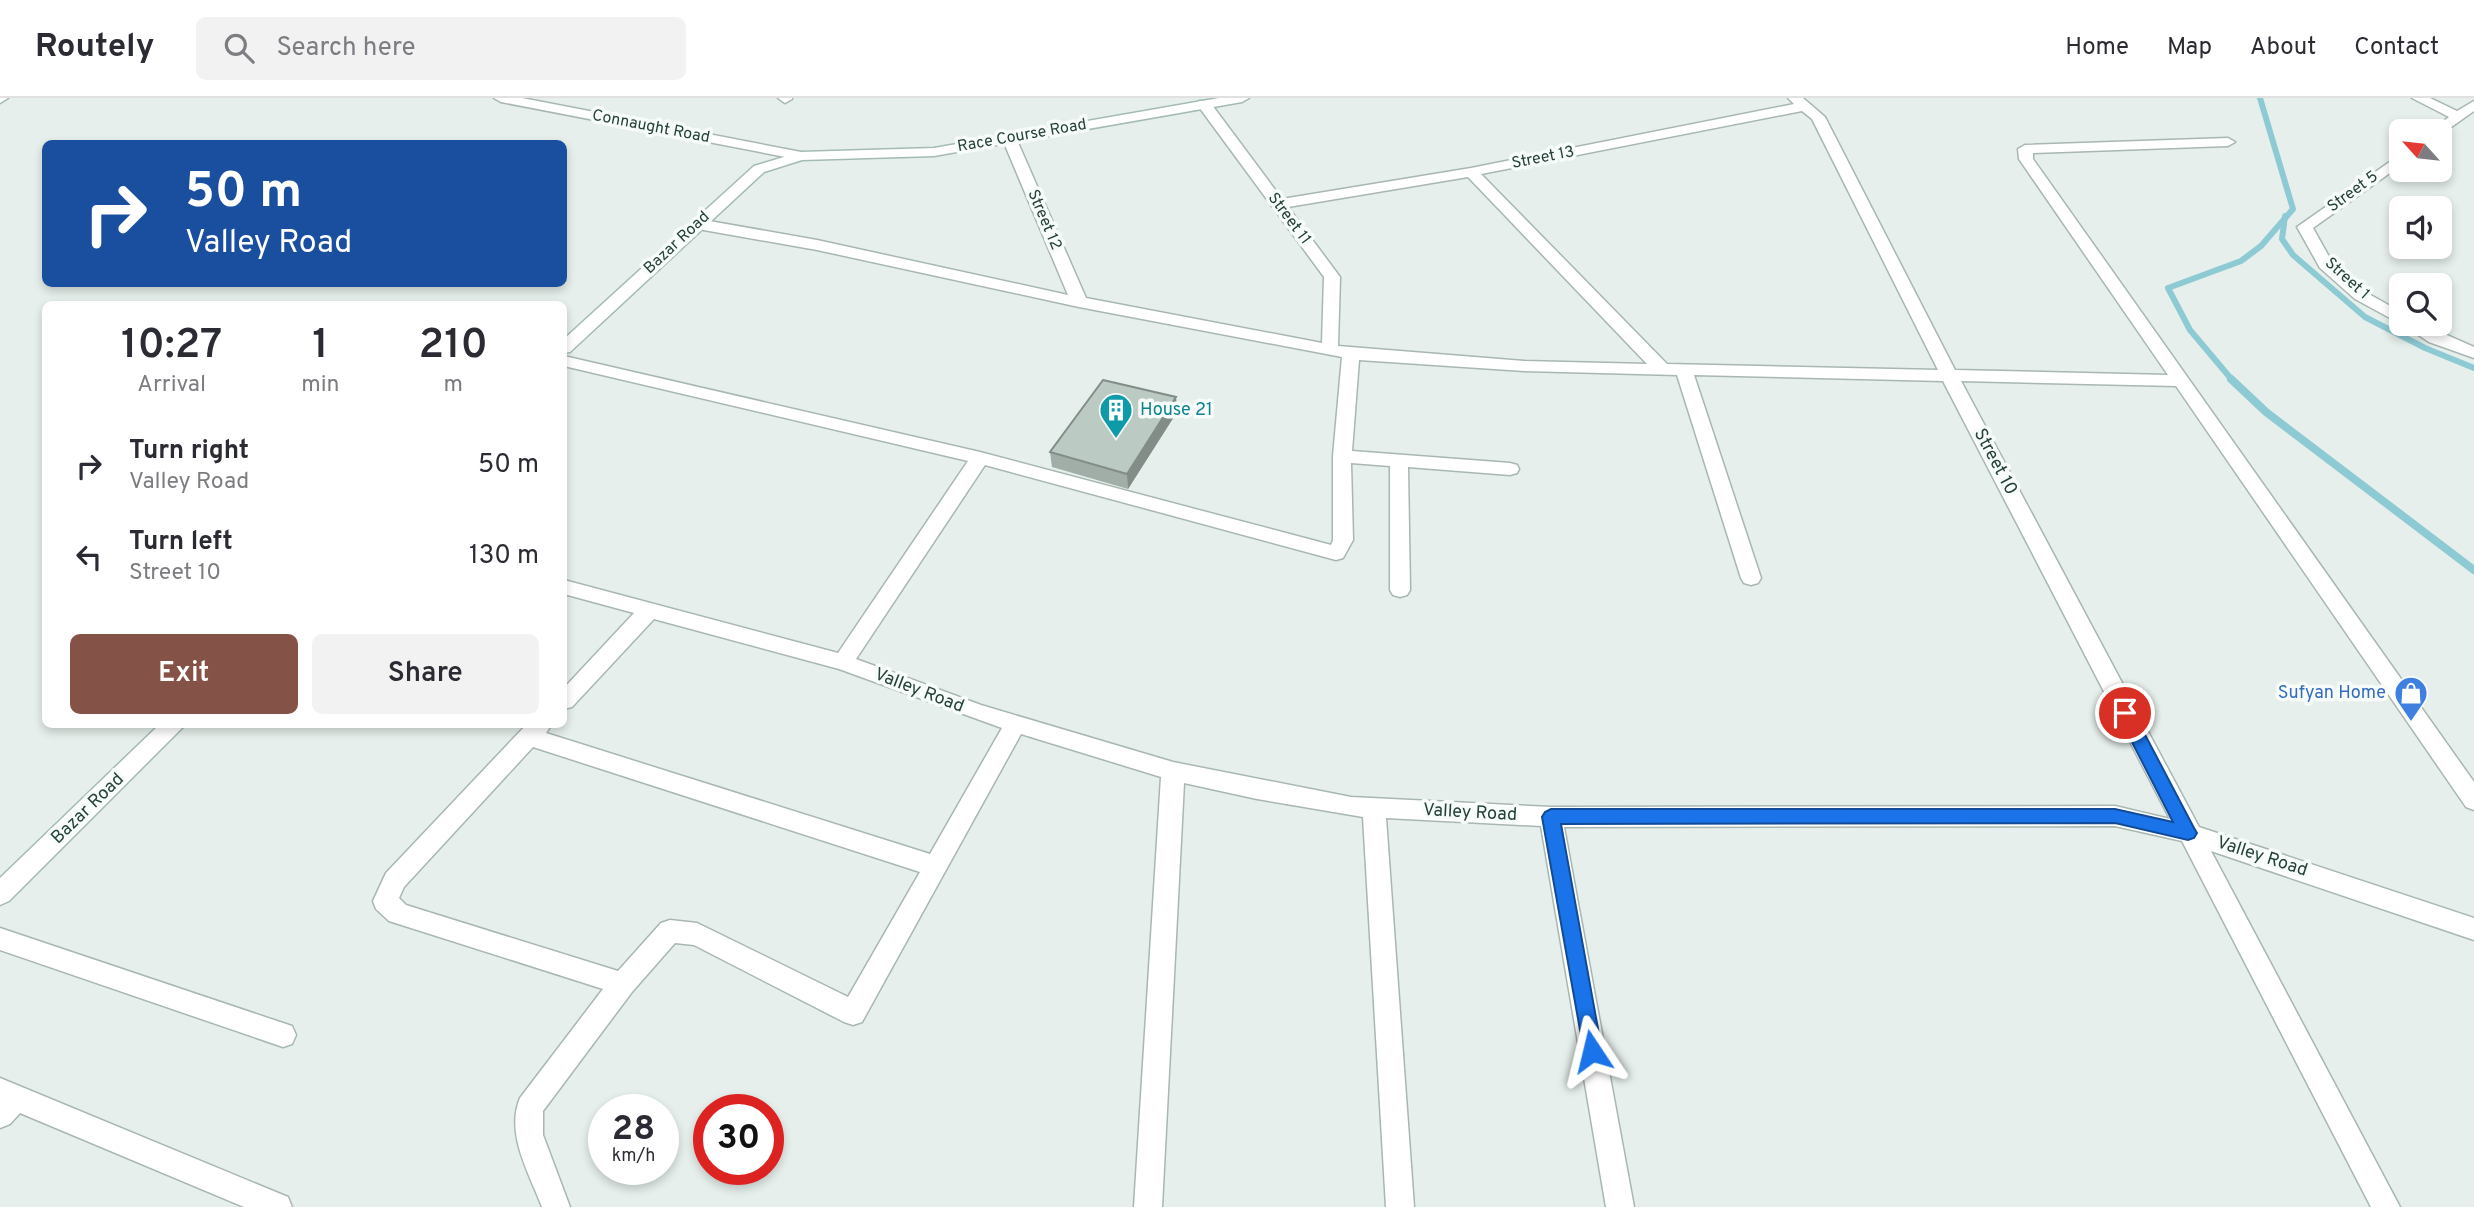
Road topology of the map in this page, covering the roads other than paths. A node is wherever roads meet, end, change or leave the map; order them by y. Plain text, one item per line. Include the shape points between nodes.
1 (1242, 98) edge
2 (2419, 98) edge
3 (509, 99) edge
4 (1800, 102) edge
5 (1204, 104) junction
6 (2474, 105) edge
7 (2458, 116) junction
8 (2452, 120) edge
9 (1009, 138) junction
10 (2228, 142) dead end
11 (801, 156) junction
12 (2389, 167) edge
13 (1471, 172) junction
14 (1278, 204) junction
15 (698, 224) junction
16 (2305, 227) joint
17 (1079, 302) junction
18 (2389, 312) edge
19 (2431, 336) edge
20 (567, 345) edge
21 (1330, 348) junction
22 (2474, 352) edge
23 (1351, 354) junction
24 (567, 363) edge
25 (1663, 370) junction
26 (1684, 371) junction
27 (1950, 377) junction
28 (2183, 381) junction
29 (1342, 456) junction
30 (980, 458) junction
31 (1399, 460) junction
32 (1510, 469) dead end
33 (1751, 578) dead end
34 (567, 588) edge
35 (1400, 590) dead end
36 (650, 610) junction
37 (843, 662) junction
38 (567, 698) edge
39 (1016, 723) junction
40 (171, 728) edge
41 (535, 731) edge
42 (1173, 771) junction
43 (2474, 800) edge
44 (1374, 807) junction
45 (1551, 817) junction
46 (2188, 833) junction
47 (934, 866) junction
48 (0, 894) edge
49 (2474, 929) edge
50 (0, 939) edge
51 (623, 984) junction
52 (283, 1035) dead end
53 (5, 1101) edge
54 (278, 1207) edge
55 (555, 1207) edge
56 (1148, 1207) edge
57 (1400, 1207) edge
58 (1620, 1207) edge
59 (2386, 1207) edge

1 - 5 street, Race Course Road
2 - 7 street
3 - 11 street, Connaught Road
4 - 13 street, Street 13
4 - 27 street, Street 10 via 1818,117
5 - 9 street, Race Course Road
5 - 14 street, Street 11
6 - 7 street
7 - 8 street
9 - 11 street, Race Course Road via 934,152
9 - 17 street, Street 12
10 - 28 street via 2025,149 2026,159
11 - 15 street, Bazar Road via 759,169
12 - 16 street, Street 5
13 - 14 street, Street 13
13 - 25 street
14 - 21 street, Street 11 via 1332,277
15 - 17 street
15 - 20 street, Bazar Road
16 - 18 street, Street 1 via 2326,265 2361,296
17 - 21 street
19 - 22 street
21 - 23 street
23 - 25 street
23 - 29 street
24 - 30 street
25 - 26 street
26 - 27 street
26 - 33 street
27 - 28 street
27 - 46 street, Street 10
28 - 43 street
29 - 30 street via 1343,540 1336,554
29 - 31 street
30 - 37 street
31 - 32 street
31 - 35 street
34 - 36 street, Valley Road
36 - 37 street, Valley Road
36 - 38 street
37 - 39 street, Valley Road
39 - 42 street, Valley Road
39 - 47 street
40 - 48 street, Bazar Road
41 - 47 street
41 - 51 street via 395,880 385,901 398,913
42 - 44 street, Valley Road via 1270,793
42 - 56 street
44 - 45 street, Valley Road
44 - 57 street
45 - 46 street, Valley Road via 2115,816
45 - 58 street
46 - 49 street, Valley Road
46 - 59 street, Street 10
47 - 51 street via 853,1013 696,934 670,930
50 - 52 street
51 - 55 street via 530,1107 529,1135
53 - 54 street

